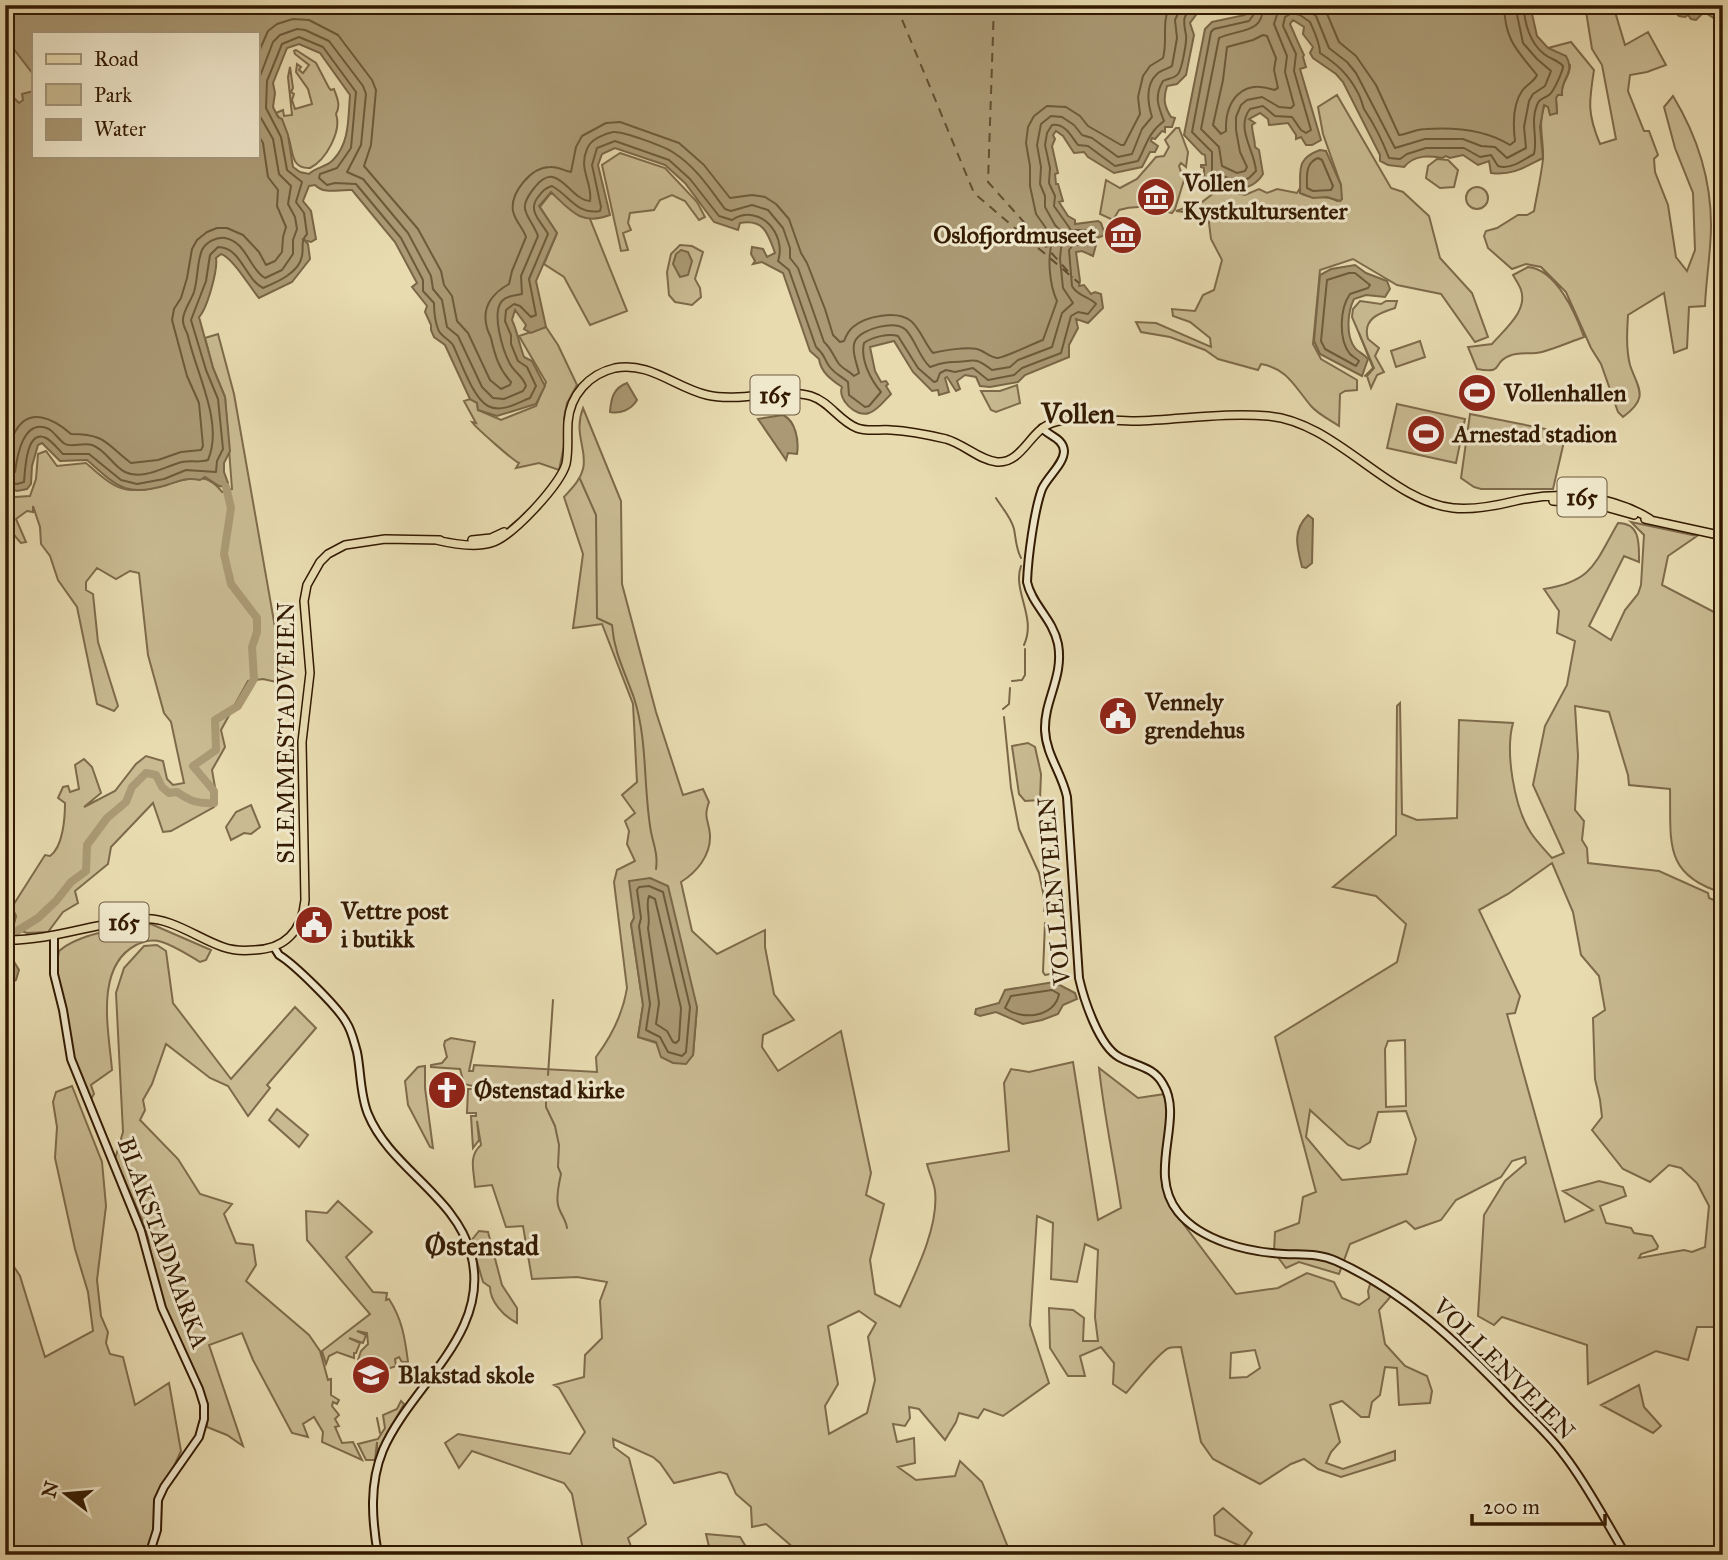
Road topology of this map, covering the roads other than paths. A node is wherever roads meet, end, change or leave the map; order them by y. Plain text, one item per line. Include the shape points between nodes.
1 (1042, 428) junction
2 (1723, 536) edge
3 (54, 936) junction
4 (5, 937) edge
5 (276, 946) junction
6 (149, 1555) edge
7 (378, 1555) edge
8 (1626, 1555) edge

1 - 2 main road, 165 via 1065,421 1276,416 1310,429 1432,503 1464,509 1555,496 1586,497 1650,519
1 - 5 main road, SLEMMESTADVEIEN / 165 via 1013,458 995,461 944,439 859,429 808,395 716,397 646,370 615,368 593,378 578,394 569,412 568,453 562,475 505,537 486,544 385,539 345,545 325,556 309,580 304,601 310,673 302,742 306,900 298,928
1 - 8 main road, VOLLENVEIEN via 1060,442 1064,452 1040,498 1027,582 1052,624 1059,651 1045,732 1067,797 1079,978 1108,1048 1153,1072 1168,1093 1164,1173 1172,1203 1187,1222 1209,1237 1270,1252 1331,1259 1375,1281 1417,1310 1456,1342 1560,1450
3 - 4 main road, 165
3 - 5 main road, 165 via 152,919 237,951
3 - 6 main road, BLAKSTADMARKA via 54,974 71,1059 141,1231 162,1308 204,1405 199,1437 158,1500 157,1530
5 - 7 main road via 346,1021 372,1122 454,1218 473,1261 474,1296 466,1321 393,1432 380,1460 373,1493

